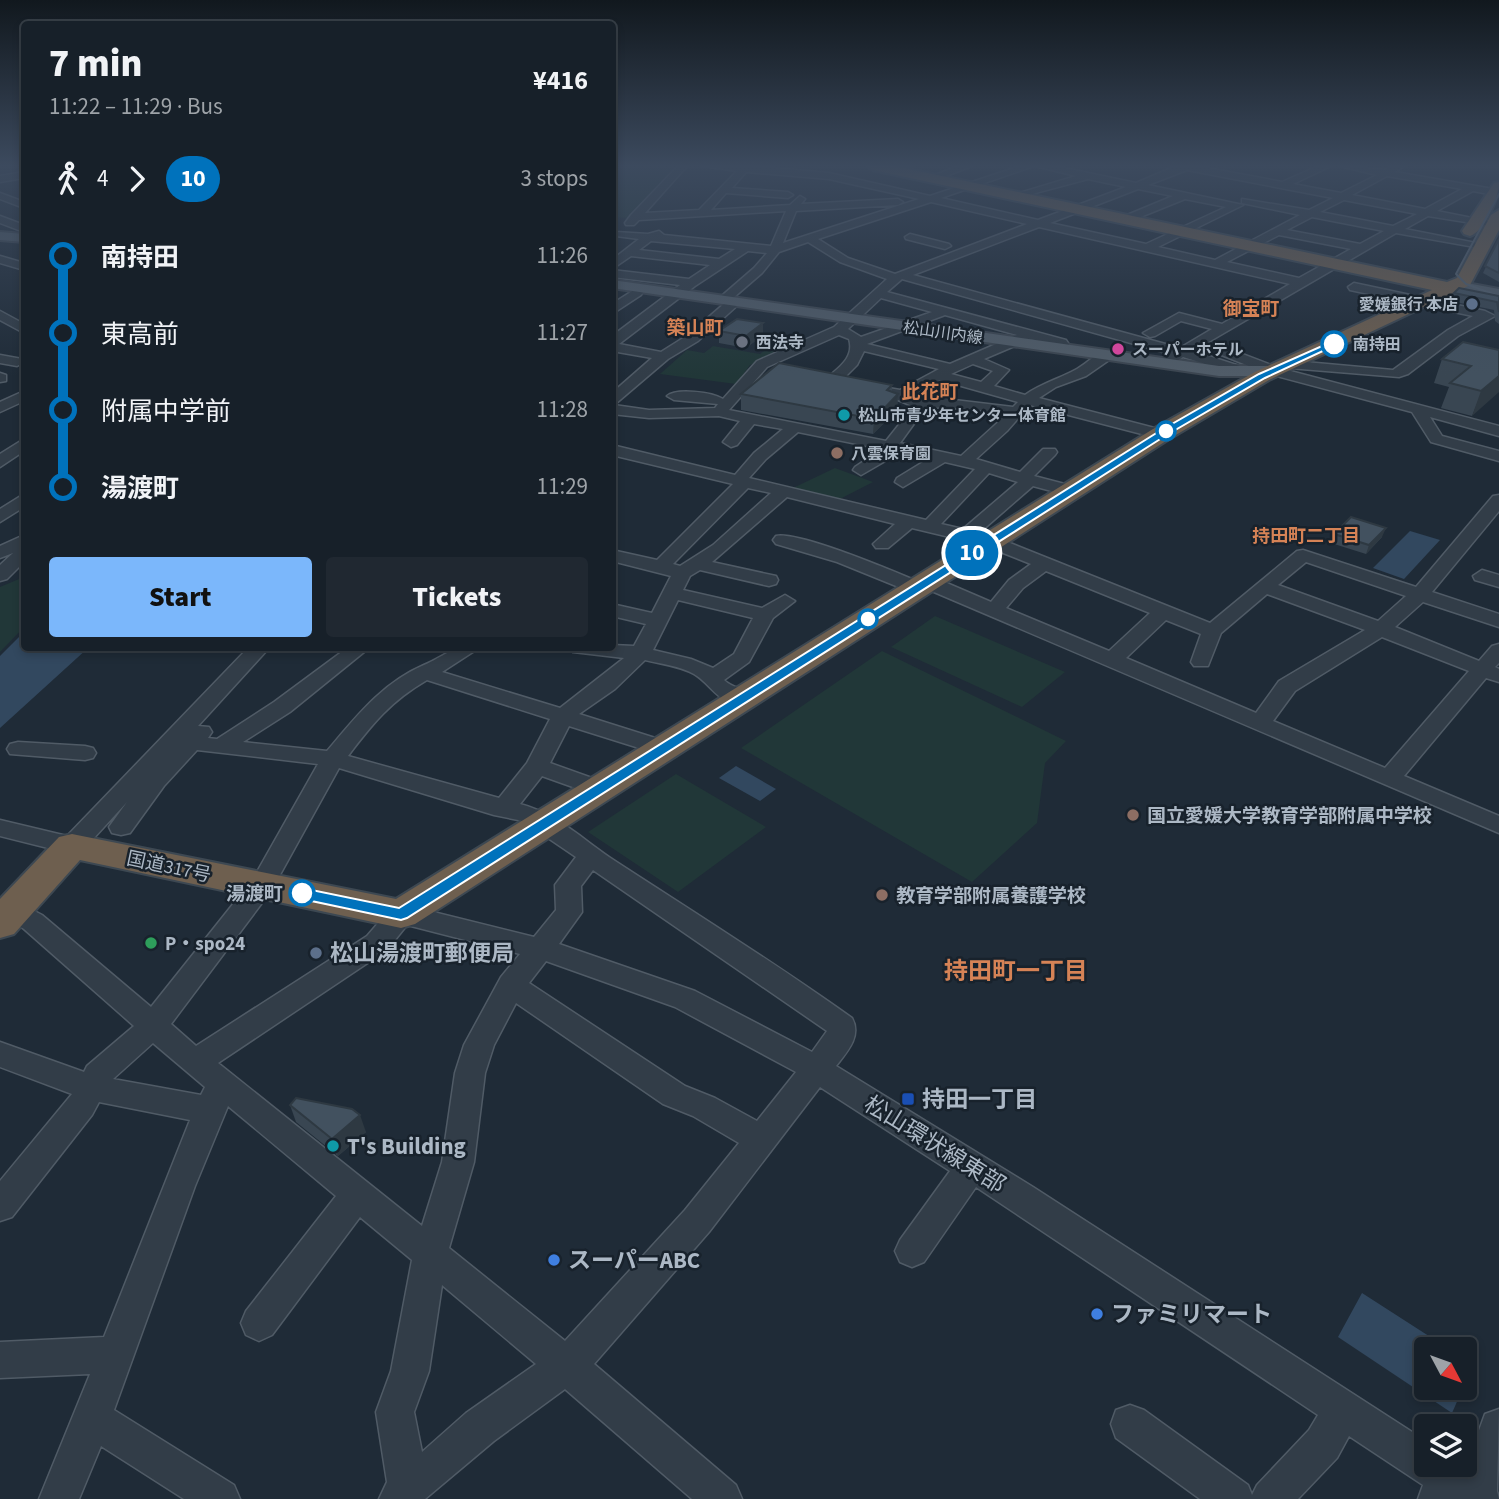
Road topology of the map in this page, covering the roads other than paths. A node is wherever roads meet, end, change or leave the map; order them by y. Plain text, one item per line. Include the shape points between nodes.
1 (649, 236) junction
2 (778, 236) edge
3 (824, 236) edge
4 (997, 236) edge
5 (1098, 236) edge
6 (1172, 236) edge
7 (1213, 236) edge
8 (1268, 236) edge
9 (1301, 236) edge
10 (1384, 236) edge
11 (1401, 236) edge
12 (1468, 236) edge
13 (1490, 236) edge
14 (910, 237) dead end
15 (616, 238) edge
16 (812, 240) junction
17 (957, 241) dead end
18 (1253, 244) junction
19 (1149, 247) junction
20 (744, 248) junction
21 (1361, 248) junction
22 (774, 250) junction
23 (948, 251) junction
24 (1483, 251) junction
25 (632, 253) junction
26 (683, 259) junction
27 (1336, 262) junction
28 (720, 263) junction
29 (1217, 263) junction
30 (616, 265) edge
31 (616, 267) edge
32 (1453, 268) junction
33 (616, 269) edge
34 (668, 270) junction
35 (899, 277) junction
36 (1303, 282) junction
37 (691, 283) junction
38 (616, 285) edge
39 (647, 285) junction
40 (1354, 287) dead end
41 (678, 293) junction
42 (878, 293) junction
43 (1499, 295) edge
44 (729, 301) junction
45 (1420, 301) junction
46 (616, 307) edge
47 (945, 311) junction
48 (1492, 317) edge
49 (4, 319) edge
50 (844, 325) junction
51 (1499, 325) edge
52 (905, 327) junction
53 (21, 328) edge
54 (1224, 328) junction
55 (1150, 333) dead end
56 (1022, 338) junction
57 (616, 342) edge
58 (859, 344) junction
59 (1196, 344) junction
60 (616, 346) edge
61 (1181, 352) junction
62 (1107, 355) junction
63 (663, 356) junction
64 (0, 359) edge
65 (975, 360) junction
66 (17, 362) dead end
67 (1164, 363) junction
68 (916, 367) dead end
69 (624, 368) dead end
70 (1283, 368) junction
71 (646, 371) junction
72 (1241, 371) junction
73 (944, 372) junction
74 (884, 373) dead end
75 (1394, 374) junction
76 (616, 380) edge
77 (633, 382) junction
78 (1381, 383) dead end
79 (985, 387) junction
80 (867, 388) junction
81 (616, 395) edge
82 (902, 395) junction
83 (674, 396) dead end
84 (21, 397) edge
85 (1028, 399) junction
86 (917, 402) junction
87 (723, 407) junction
88 (0, 408) edge
89 (616, 409) edge
90 (1419, 411) junction
91 (1017, 412) junction
92 (750, 419) junction
93 (794, 428) junction
94 (1499, 431) edge
95 (1161, 434) junction
96 (731, 442) dead end
97 (21, 446) edge
98 (892, 448) junction
99 (616, 451) edge
100 (1049, 452) dead end
101 (1499, 456) edge
102 (942, 457) junction
103 (964, 461) junction
104 (0, 462) edge
105 (986, 467) junction
106 (861, 470) dead end
107 (1026, 479) junction
108 (742, 481) junction
109 (903, 482) dead end
110 (785, 490) junction
111 (1070, 491) junction
112 (1499, 499) edge
113 (21, 501) edge
114 (0, 517) edge
115 (909, 521) junction
116 (930, 526) junction
117 (978, 538) junction
118 (782, 540) dead end
119 (17, 544) edge
120 (882, 544) dead end
121 (0, 553) edge
122 (616, 556) edge
123 (1043, 564) junction
124 (661, 566) junction
125 (688, 568) junction
126 (0, 575) edge
127 (769, 580) dead end
128 (923, 585) junction
129 (1265, 587) junction
130 (671, 593) junction
131 (1420, 594) junction
132 (785, 601) dead end
133 (994, 610) junction
134 (616, 611) edge
135 (1163, 612) junction
136 (765, 615) junction
137 (656, 620) junction
138 (1499, 621) edge
139 (1381, 629) junction
140 (1212, 631) junction
141 (1499, 650) edge
142 (256, 651) edge
143 (272, 651) edge
144 (355, 651) edge
145 (463, 651) edge
146 (616, 651) edge
147 (641, 653) junction
148 (1112, 660) junction
149 (1200, 662) dead end
150 (422, 672) junction
151 (1491, 673) edge
152 (711, 679) junction
153 (743, 698) junction
154 (562, 717) junction
155 (1260, 724) junction
156 (192, 743) junction
157 (223, 745) junction
158 (663, 748) junction
159 (18, 749) dead end
160 (85, 752) dead end
161 (332, 759) junction
162 (537, 766) junction
163 (1389, 778) junction
164 (598, 788) junction
165 (503, 809) junction
166 (546, 822) junction
167 (1499, 825) edge
168 (121, 827) dead end
169 (0, 828) edge
170 (72, 846) junction
171 (590, 856) junction
172 (262, 885) junction
173 (401, 914) junction
174 (7, 917) edge
175 (542, 949) junction
176 (511, 985) junction
177 (153, 1026) junction
178 (0, 1054) edge
179 (195, 1062) junction
180 (816, 1069) junction
181 (91, 1088) junction
182 (216, 1096) junction
183 (762, 1140) junction
184 (972, 1167) junction
185 (10, 1178) edge
186 (357, 1195) junction
187 (0, 1206) edge
188 (912, 1251) dead end
189 (430, 1255) junction
190 (259, 1323) dead end
191 (116, 1355) junction
192 (0, 1360) edge
193 (565, 1364) junction
194 (1343, 1409) junction
195 (94, 1419) junction
196 (1130, 1424) dead end
197 (1496, 1449) edge
198 (1449, 1483) edge
199 (403, 1493) edge
200 (59, 1499) edge
201 (220, 1499) edge
202 (722, 1499) edge
203 (1234, 1499) edge
204 (1271, 1499) edge

1 - 15 street
1 - 20 street
1 - 25 street
2 - 22 street
3 - 16 street
4 - 23 street
5 - 19 street
6 - 19 street
7 - 18 highway
8 - 18 street
9 - 21 street
10 - 21 street
11 - 32 street
12 - 32 highway
13 - 24 highway
14 - 23 street
16 - 22 street
16 - 35 street via 844,260
17 - 23 street
18 - 27 highway
18 - 29 street
19 - 29 street
20 - 22 street
20 - 28 street
21 - 27 street
22 - 44 street
23 - 35 street
24 - 32 street
24 - 32 highway via 1467,278
25 - 26 street
25 - 30 street
26 - 28 street
26 - 34 street
27 - 32 highway
27 - 36 street
28 - 37 street
29 - 36 street
31 - 34 street
32 - 43 main road
32 - 45 highway
33 - 39 street
34 - 39 street
35 - 42 street
35 - 61 street
36 - 54 street
37 - 39 street
37 - 41 street
38 - 41 main road, 松山川内線
39 - 46 street
40 - 45 street
41 - 44 main road, 松山川内線
41 - 57 street
42 - 47 street
42 - 50 street
44 - 50 main road, 松山川内線
44 - 63 street via 693,338
45 - 48 street
45 - 70 highway
47 - 52 street
47 - 56 street
48 - 51 street
48 - 75 street via 1470,322 1433,354
49 - 53 street
50 - 52 main road, 松山川内線
50 - 58 street
50 - 87 street via 762,364
52 - 56 main road, 松山川内線
52 - 58 street
54 - 55 street via 1179,317
54 - 59 street
56 - 62 main road, 松山川内線
56 - 65 street
58 - 73 street
58 - 80 street via 858,354 831,382
59 - 61 street
59 - 70 street
60 - 63 street
61 - 67 street
61 - 72 street
62 - 67 main road, 松山川内線
62 - 85 street
63 - 71 street
64 - 66 street
65 - 73 street
65 - 79 street via 1002,370
67 - 72 main road, 松山川内線
68 - 73 street
69 - 71 street
70 - 72 main road, 松山川内線
70 - 75 street
70 - 90 street
70 - 95 highway
71 - 77 street
73 - 79 street
73 - 82 street
74 - 80 street
75 - 78 street
76 - 77 street
77 - 81 street
79 - 85 street
80 - 82 street
82 - 86 street
83 - 87 street
84 - 88 street
85 - 91 street
85 - 95 street
86 - 91 street
86 - 98 street via 919,408
87 - 89 street via 693,420
87 - 92 street
90 - 94 street
90 - 101 street via 1436,439
91 - 103 street
92 - 93 street
92 - 96 street
93 - 98 street
93 - 108 street via 760,456
95 - 111 highway
97 - 104 street
98 - 102 street
98 - 106 street
99 - 108 street
100 - 107 street
102 - 103 street
102 - 109 street
103 - 105 street
105 - 107 street
105 - 116 street
107 - 111 street
107 - 117 street
108 - 110 street
108 - 124 street
110 - 115 street
110 - 125 street via 719,549
111 - 117 highway
112 - 131 street
113 - 114 street
115 - 116 street
115 - 120 street
116 - 117 street
117 - 123 street
117 - 128 highway
118 - 128 street
119 - 121 street
119 - 126 street
122 - 124 street
123 - 133 street via 1016,584
123 - 135 street
124 - 125 street
125 - 127 street
125 - 130 street
128 - 133 street
128 - 153 highway
129 - 131 street via 1303,555
129 - 139 street
129 - 140 street
130 - 136 street
130 - 137 street
131 - 138 street
131 - 139 street
132 - 136 street
133 - 148 street
134 - 137 street
135 - 140 street
135 - 148 street
136 - 152 street via 743,658
137 - 147 street
139 - 151 street
139 - 155 street via 1287,687
140 - 149 street
141 - 151 street
142 - 170 street
143 - 156 street
144 - 157 street
145 - 150 street
146 - 147 street
147 - 152 street via 703,670
147 - 154 street
148 - 155 street
150 - 154 street
150 - 161 street via 375,707
151 - 163 street
152 - 153 street via 723,691
153 - 158 highway
154 - 158 street
154 - 162 street
155 - 163 street
156 - 157 street
156 - 168 street
157 - 161 street
158 - 164 highway
159 - 160 street
161 - 165 street
161 - 172 street
162 - 164 street
162 - 165 street
163 - 167 street
164 - 166 highway
165 - 166 street
166 - 171 street
166 - 173 highway
169 - 170 street
170 - 172 highway, 国道317号
170 - 174 highway
171 - 175 street via 568,885 569,912
171 - 180 street via 748,958 842,1026 841,1036
172 - 173 highway, 国道317号
172 - 177 street
173 - 175 street, 松山環状線東部
173 - 179 street via 377,943
174 - 177 street via 33,922
175 - 176 street
175 - 180 street, 松山環状線東部 via 685,999
176 - 183 street via 674,1095
176 - 189 street via 479,1045 470,1073 458,1162
177 - 179 street
177 - 181 street via 98,1075
178 - 181 street
179 - 182 street
180 - 183 street
180 - 184 street, 松山環状線東部
181 - 182 street
181 - 185 street via 80,1106
182 - 186 street
182 - 191 street
183 - 193 street via 697,1221 587,1346
184 - 188 street
184 - 194 street, 松山環状線東部
185 - 187 street
186 - 189 street
186 - 190 street
189 - 193 street
189 - 199 street via 416,1345 395,1412
191 - 192 street
191 - 195 street
193 - 199 street via 480,1427
193 - 202 street
194 - 198 street, 松山環状線東部
194 - 204 street via 1323,1444
195 - 200 street
195 - 201 street
196 - 203 street
197 - 198 street

